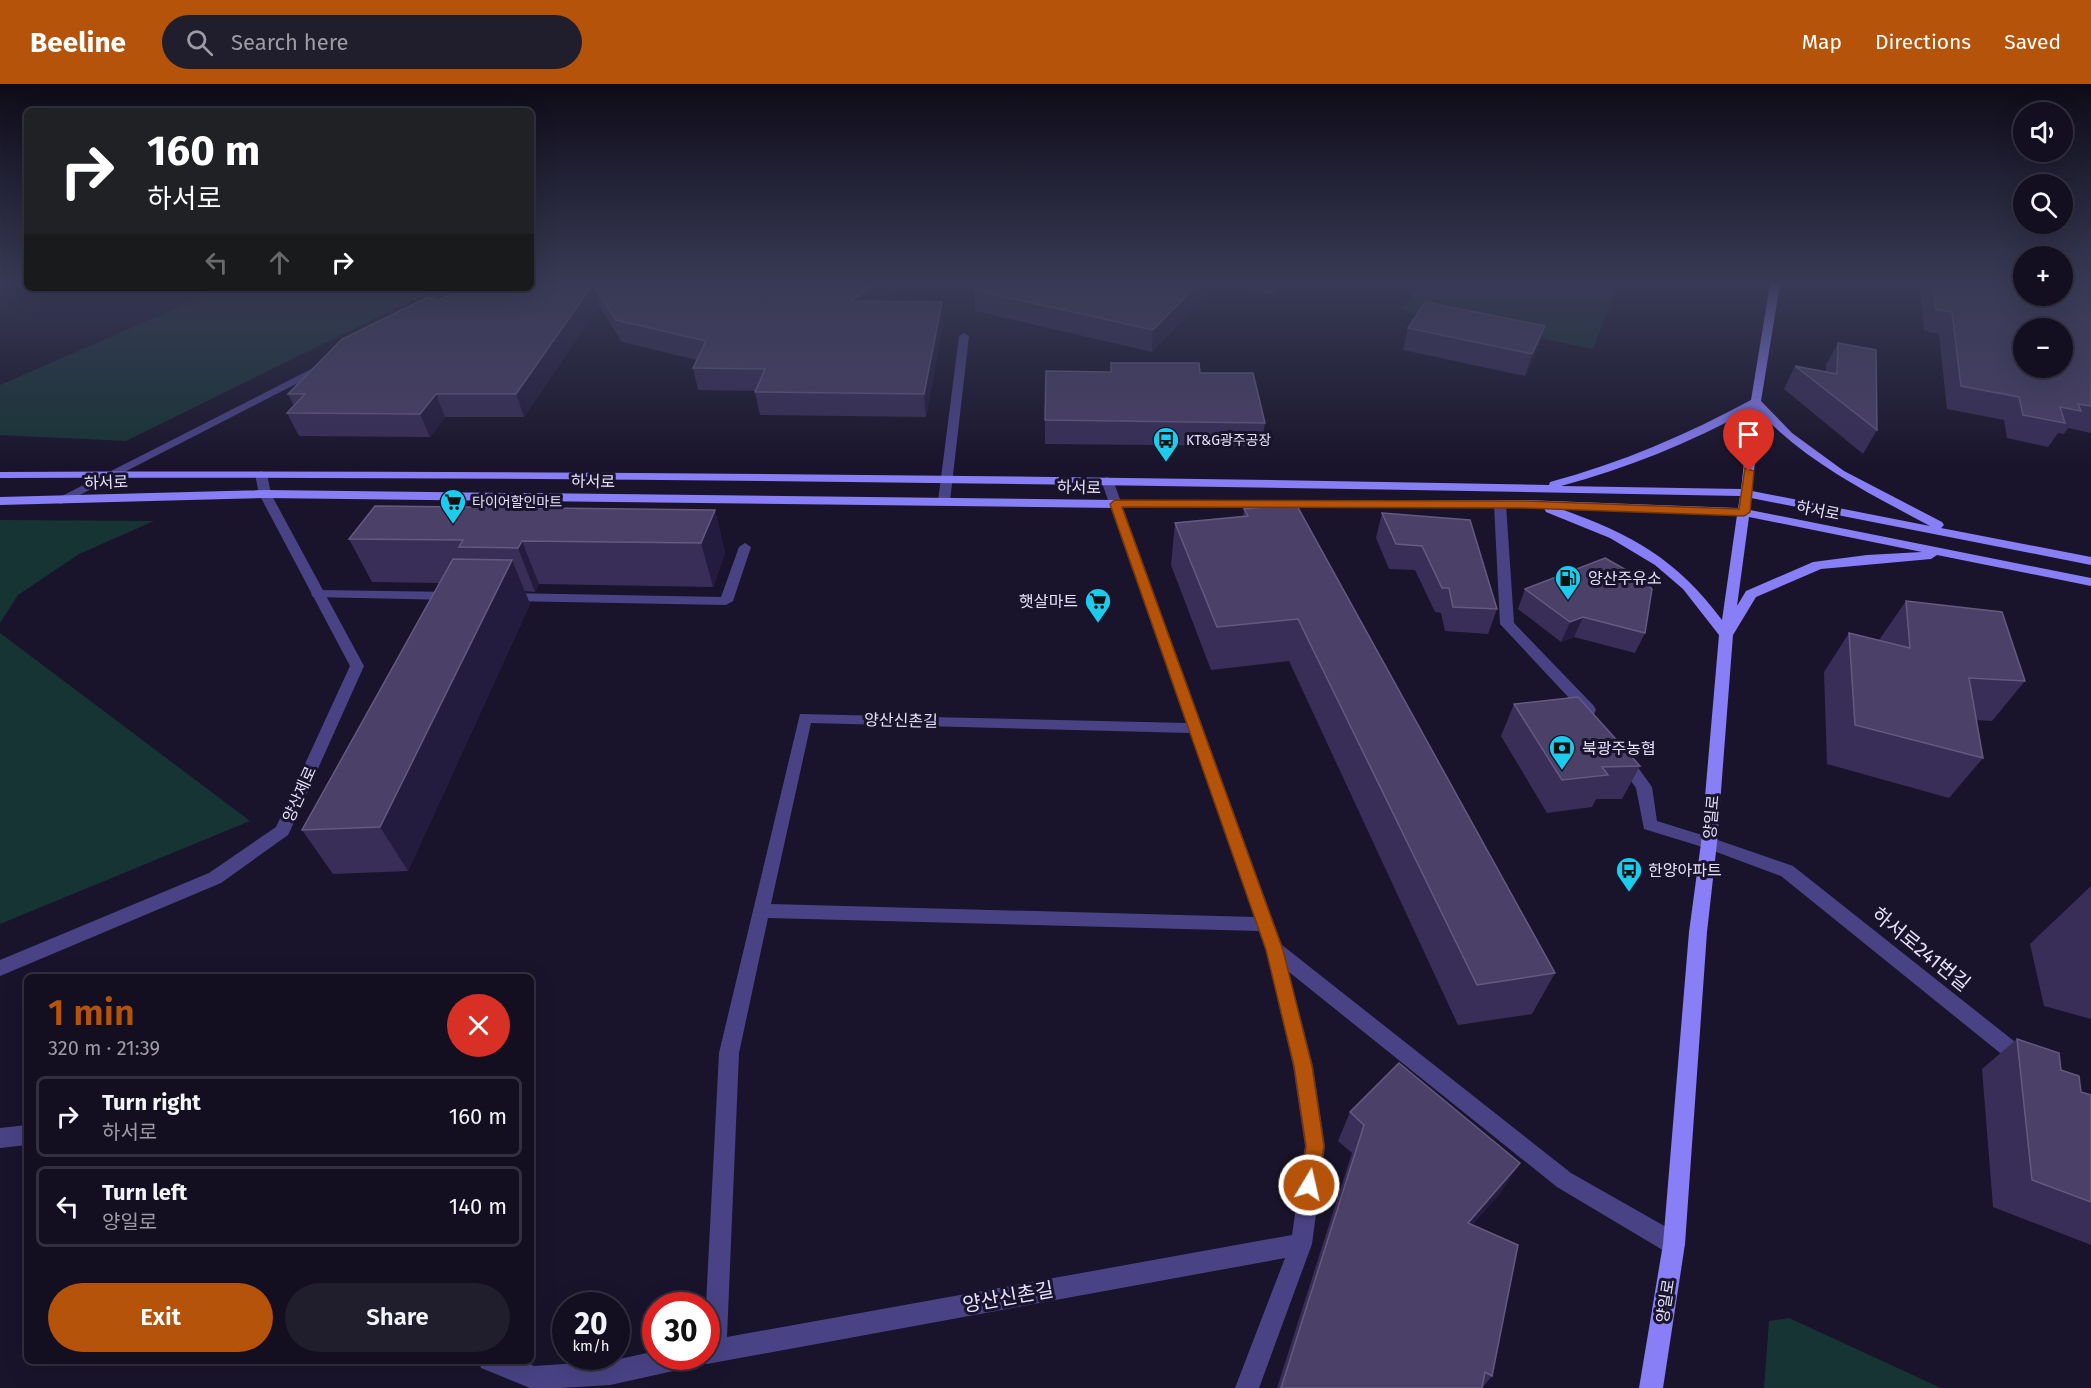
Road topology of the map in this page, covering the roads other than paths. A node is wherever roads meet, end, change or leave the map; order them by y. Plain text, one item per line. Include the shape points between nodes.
1 (963, 345) edge
2 (1765, 345) edge
3 (338, 358) edge
4 (1756, 402) junction
5 (261, 474) junction
6 (0, 475) edge
7 (104, 476) junction
8 (947, 479) junction
9 (1107, 480) junction
10 (1534, 489) junction
11 (1746, 493) junction
12 (265, 494) junction
13 (60, 500) junction
14 (0, 501) edge
15 (944, 501) junction
16 (1115, 504) junction
17 (1500, 505) junction
18 (1536, 505) junction
19 (1744, 512) junction
20 (1951, 532) junction
21 (745, 547) dead end
22 (1955, 554) junction
23 (2091, 561) edge
24 (2091, 582) edge
25 (318, 594) junction
26 (470, 596) edge
27 (493, 597) edge
28 (1726, 635) junction
29 (1599, 723) edge
30 (1195, 728) junction
31 (1618, 750) edge
32 (1709, 843) junction
33 (761, 911) junction
34 (1265, 924) junction
35 (1275, 950) junction
36 (0, 968) edge
37 (2039, 1072) edge
38 (24, 1135) edge
39 (0, 1138) edge
40 (1301, 1244) junction
41 (1674, 1244) junction
42 (715, 1292) edge
43 (720, 1349) edge
44 (499, 1364) edge
45 (642, 1366) edge
46 (1247, 1388) edge
47 (1651, 1388) edge

1 - 8 street
2 - 4 main road, 양일로
3 - 7 street, 하서로
4 - 10 main road via 1699,434 1652,453
4 - 11 main road, 양일로
4 - 20 main road via 1788,435 1840,473
5 - 7 main road, 하서로
5 - 8 main road, 하서로
5 - 12 street, 양산제로
6 - 7 main road, 하서로
7 - 13 street, 하서로
8 - 9 main road, 하서로
8 - 15 street
9 - 10 main road, 하서로
9 - 16 street
10 - 11 main road, 하서로
11 - 19 main road, 양일로
11 - 20 main road, 하서로
12 - 13 main road, 하서로
12 - 15 main road, 하서로
12 - 25 street, 양산제로
13 - 14 main road, 하서로
15 - 16 main road, 하서로
16 - 17 main road, 하서로
16 - 30 street
17 - 18 main road, 하서로
17 - 29 street via 1507,624
18 - 19 main road, 하서로
18 - 28 main road via 1598,528 1674,573
19 - 22 main road, 하서로
19 - 28 main road, 양일로
20 - 23 main road, 하서로
21 - 27 street via 726,601
22 - 24 main road, 하서로
22 - 28 main road via 1818,565 1752,594
25 - 26 street
25 - 36 street, 양산제로 via 357,666 282,831 216,878
28 - 32 main road, 양일로
30 - 33 street, 양산신촌길 via 805,717
30 - 34 street
31 - 32 street, 하서로241번길 via 1644,787 1650,825
32 - 37 street, 하서로241번길 via 1787,870
32 - 41 main road, 양일로 via 1698,932
33 - 34 street
33 - 42 street, 양산신촌길 via 729,1053
34 - 35 street
35 - 40 street via 1303,1066 1315,1146
35 - 41 street via 1564,1180
38 - 39 street
40 - 43 street, 양산신촌길
40 - 46 street
41 - 47 main road, 양일로
44 - 45 street via 534,1378 610,1373

